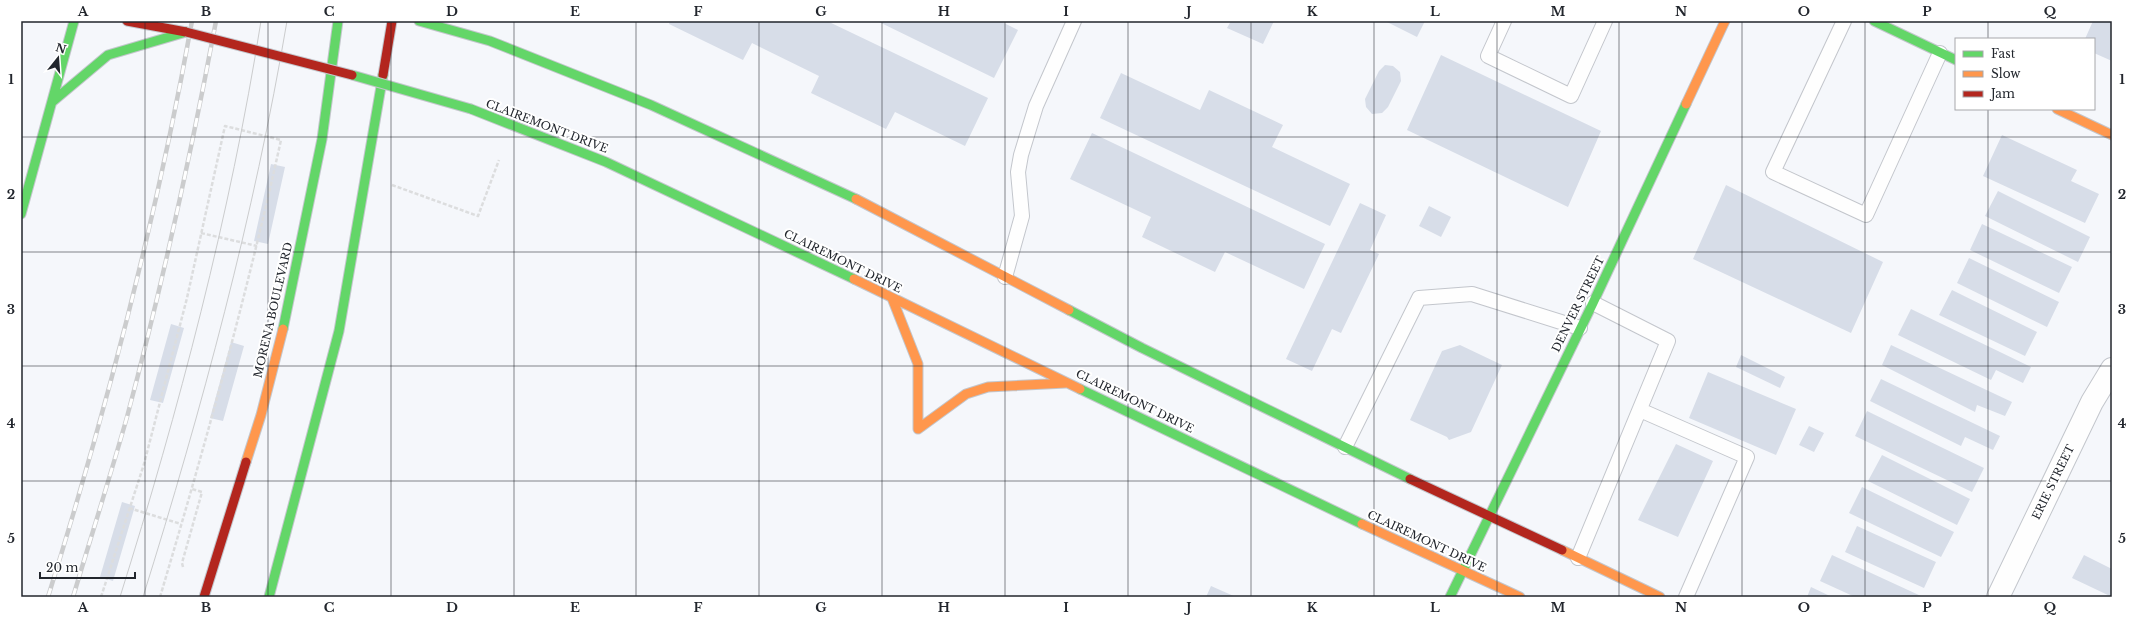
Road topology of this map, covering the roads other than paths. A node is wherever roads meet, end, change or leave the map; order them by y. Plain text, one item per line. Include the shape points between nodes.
1 (74, 21) edge
2 (127, 21) edge
3 (338, 21) edge
4 (392, 21) edge
5 (420, 21) edge
6 (1074, 21) edge
7 (1504, 21) edge
8 (1605, 21) edge
9 (1725, 21) edge
10 (1844, 21) edge
11 (1874, 21) edge
12 (186, 32) junction
13 (1940, 53) junction
14 (1955, 60) edge
15 (52, 102) junction
16 (2059, 110) edge
17 (2112, 135) edge
18 (21, 214) edge
19 (1005, 277) junction
20 (892, 298) junction
21 (1592, 303) junction
22 (1580, 328) junction
23 (2112, 369) edge
24 (1069, 383) junction
25 (1640, 410) junction
26 (1345, 447) junction
27 (1490, 515) junction
28 (1578, 558) junction
29 (1462, 570) junction
30 (204, 597) edge
31 (269, 597) edge
32 (1450, 597) edge
33 (1520, 597) edge
34 (1660, 597) edge
35 (1686, 597) edge
36 (1998, 597) edge

1 - 15 main road
2 - 12 main road, CLAIREMONT DRIVE
3 - 30 main road, MORENA BOULEVARD via 322,139 283,331 261,415
4 - 31 main road via 339,331
5 - 19 main road via 490,41 651,105 860,201
6 - 19 lane via 1036,106 1021,154 1018,172 1022,216
7 - 8 lane via 1488,56 1571,96
9 - 21 main road, DENVER STREET
10 - 13 lane via 1773,172 1866,215
11 - 13 main road
12 - 15 main road via 108,55
12 - 20 main road, CLAIREMONT DRIVE, bridge via 291,58 471,109 606,162 821,262
13 - 14 main road
15 - 18 main road
16 - 17 main road
19 - 26 main road via 1142,348
20 - 24 main road, CLAIREMONT DRIVE
20 - 24 main road via 918,364 918,429 966,394 988,387
21 - 22 main road, DENVER STREET
21 - 25 lane via 1668,341
22 - 26 lane via 1472,294 1419,298
22 - 27 main road, DENVER STREET via 1503,483
23 - 36 street, ERIE STREET via 2092,402
24 - 29 main road, CLAIREMONT DRIVE
25 - 28 lane
25 - 35 lane via 1747,457
26 - 27 main road via 1448,498
27 - 28 main road
27 - 29 main road, DENVER STREET
28 - 34 main road
29 - 32 main road, DENVER STREET
29 - 33 main road, CLAIREMONT DRIVE

